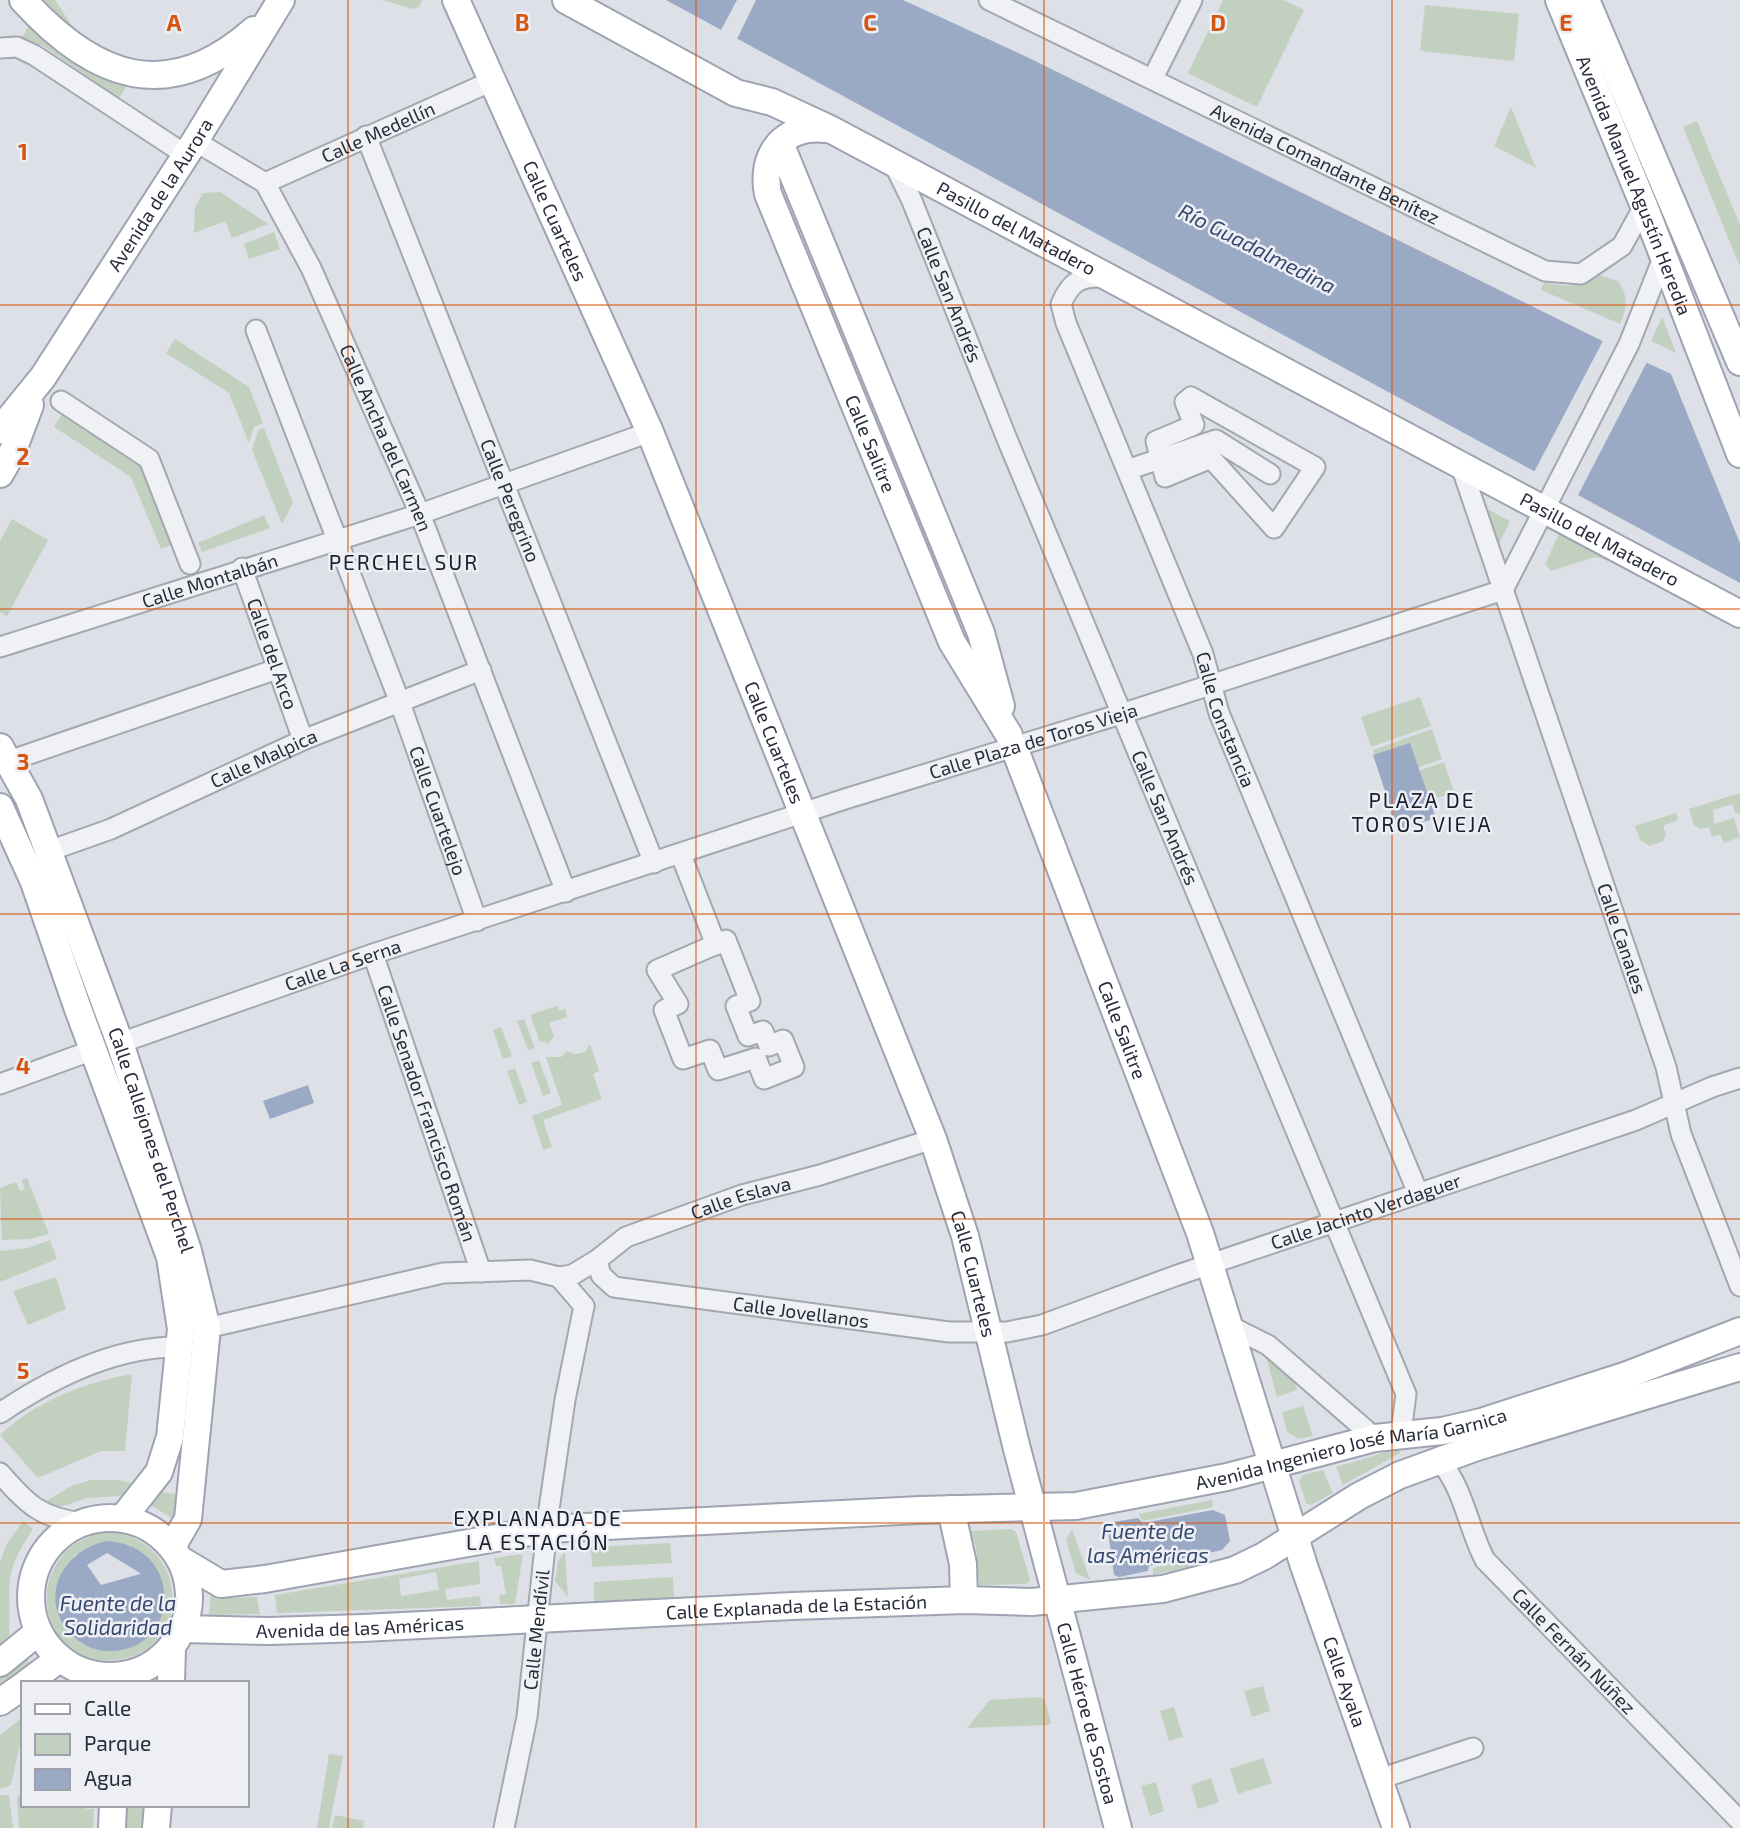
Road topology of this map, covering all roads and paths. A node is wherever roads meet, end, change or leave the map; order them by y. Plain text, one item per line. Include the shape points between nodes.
1 (23, 0) edge
2 (456, 0) edge
3 (566, 0) edge
4 (989, 0) edge
5 (1192, 0) edge
6 (1559, 0) edge
7 (1586, 0) edge
8 (276, 8) edge
9 (0, 48) edge
10 (1153, 78) junction
11 (492, 81) junction
12 (830, 129) junction
13 (366, 136) junction
14 (190, 148) junction
15 (893, 162) junction
16 (265, 183) junction
17 (1644, 206) junction
18 (1663, 258) junction
19 (1109, 277) junction
20 (256, 330) dead end
21 (1740, 362) edge
22 (37, 386) junction
23 (61, 401) dead end
24 (0, 430) edge
25 (650, 432) junction
26 (1740, 454) edge
27 (1161, 461) junction
28 (1461, 466) junction
29 (1128, 470) junction
30 (0, 474) edge
31 (1270, 474) dead end
32 (505, 484) junction
33 (1546, 504) junction
34 (420, 514) junction
35 (337, 539) junction
36 (190, 564) dead end
37 (242, 568) junction
38 (1503, 590) junction
39 (1740, 614) edge
40 (0, 647) edge
41 (277, 669) junction
42 (481, 670) junction
43 (1212, 685) junction
44 (400, 700) junction
45 (1124, 713) junction
46 (303, 740) junction
47 (1012, 741) junction
48 (4, 754) edge
49 (0, 807) edge
50 (805, 812) junction
51 (49, 851) junction
52 (681, 855) junction
53 (654, 863) junction
54 (566, 892) junction
55 (477, 921) junction
56 (716, 945) junction
57 (373, 954) junction
58 (120, 1043) junction
59 (93, 1050) junction
60 (1740, 1079) edge
61 (0, 1084) edge
62 (1673, 1104) junction
63 (933, 1139) junction
64 (1418, 1193) junction
65 (1336, 1222) junction
66 (597, 1260) junction
67 (1210, 1265) junction
68 (481, 1272) junction
69 (559, 1277) junction
70 (1740, 1286) edge
71 (614, 1287) junction
72 (584, 1306) junction
73 (1230, 1326) junction
74 (207, 1328) junction
75 (1740, 1331) edge
76 (990, 1335) junction
77 (180, 1347) junction
78 (1740, 1367) edge
79 (0, 1413) edge
80 (1386, 1437) junction
81 (1439, 1460) junction
82 (1274, 1464) junction
83 (0, 1473) edge
84 (1033, 1508) junction
85 (951, 1509) junction
86 (122, 1519) junction
87 (83, 1523) junction
88 (547, 1529) junction
89 (1296, 1537) junction
90 (176, 1554) junction
91 (1059, 1599) junction
92 (964, 1600) junction
93 (536, 1618) junction
94 (38, 1632) junction
95 (177, 1638) junction
96 (59, 1659) junction
97 (0, 1663) edge
98 (102, 1680) edge
99 (29, 1681) edge
100 (171, 1681) edge
101 (21, 1687) edge
102 (0, 1702) edge
103 (1474, 1748) dead end
104 (1379, 1779) junction
105 (113, 1807) edge
106 (158, 1807) edge
107 (1740, 1821) edge
108 (112, 1828) edge
109 (156, 1828) edge
110 (504, 1828) edge
111 (1118, 1828) edge
112 (1396, 1828) edge

1 - 8 main road via 84,52 122,72 142,76 201,68 232,49
2 - 11 main road, Calle Cuarteles
3 - 12 main road, Pasillo del Matadero via 736,93 772,102
4 - 10 street, Avenida Comandante Benítez
5 - 10 street
6 - 17 main road, Avenida Manuel Agustín Heredia
7 - 21 main road, Avenida Manuel Agustín Heredia
8 - 14 main road, Avenida de la Aurora
9 - 14 street via 18,47 34,55
10 - 17 street, Avenida Comandante Benítez via 1545,271 1581,274 1622,246
11 - 13 street, Calle Medellín
11 - 25 main road, Calle Cuarteles
12 - 15 main road, Pasillo del Matadero
12 - 47 main road, Calle Salitre via 800,129 779,143 766,178 772,204 952,642
13 - 16 street, Calle Medellín
13 - 32 street, Calle Peregrino
14 - 16 street
14 - 22 main road, Avenida de la Aurora
15 - 19 main road, Pasillo del Matadero
15 - 45 street, Calle San Andrés
16 - 34 street, Calle Ancha del Carmen via 311,268
17 - 18 main road, Avenida Manuel Agustín Heredia
18 - 26 main road, Avenida Manuel Agustín Heredia
18 - 33 street via 1629,344
19 - 28 main road, Pasillo del Matadero
19 - 29 street, Calle Constancia via 1083,276 1070,285 1061,304
20 - 35 street, Calle Cuartelejo
22 - 24 main road, Avenida de la Aurora
22 - 30 main road, Avenida de la Aurora
23 - 36 street via 149,459
25 - 32 street, Calle Montalbán
25 - 50 main road, Calle Cuarteles
27 - 27 street via 1165,477 1210,458 1274,528 1315,467 1191,397 1185,402 1194,425 1156,441
27 - 29 street
27 - 31 street via 1216,440
28 - 33 main road, Pasillo del Matadero
28 - 38 street
29 - 43 street, Calle Constancia
32 - 34 street, Calle Montalbán
32 - 53 street, Calle Peregrino
33 - 38 street
33 - 39 main road, Pasillo del Matadero
34 - 35 street, Calle Montalbán
34 - 42 street, Calle Ancha del Carmen
35 - 37 street, Calle Montalbán
35 - 44 street, Calle Cuartelejo
37 - 40 street, Calle Montalbán
37 - 41 street, Calle del Arco
38 - 43 street, Calle Plaza de Toros Vieja
38 - 62 street, Calle Canales via 1665,1067
41 - 46 street, Calle del Arco
41 - 48 street via 82,736
42 - 44 street, Calle Malpica
42 - 54 street, Calle Ancha del Carmen
43 - 45 street, Calle Plaza de Toros Vieja
43 - 64 street, Calle Constancia via 1219,713
44 - 46 street, Calle Malpica
44 - 55 street, Calle Cuartelejo
45 - 47 street, Calle Plaza de Toros Vieja
45 - 65 street, Calle San Andrés
46 - 51 street, Calle Malpica via 111,829
47 - 50 street, Calle Plaza de Toros Vieja
47 - 67 main road, Calle Salitre
48 - 51 main road, Calle Callejones del Perchel via 29,799
49 - 59 main road, Calle Callejones del Perchel via 34,882
50 - 52 street, Calle Plaza de Toros Vieja
50 - 63 main road, Calle Cuarteles
51 - 58 main road, Calle Callejones del Perchel
52 - 53 street, Calle Plaza de Toros Vieja
52 - 56 street
53 - 54 street, Calle Plaza de Toros Vieja
54 - 55 street, Calle La Serna
55 - 57 street, Calle La Serna
56 - 56 street via 657,970 678,1004 664,1010 683,1059 710,1050 718,1070 756,1058 764,1079 794,1067 783,1040 769,1046 763,1031 748,1037 736,1006 750,1001 726,940
57 - 58 street, Calle La Serna
57 - 68 street, Calle Senador Francisco Román
58 - 74 main road, Calle Callejones del Perchel via 188,1251
59 - 61 street
59 - 77 main road, Calle Callejones del Perchel via 170,1257
60 - 62 street, Calle Jacinto Verdaguer
62 - 64 street, Calle Jacinto Verdaguer
62 - 70 street, Calle Canales
63 - 66 street, Calle Eslava via 742,1195 639,1232
63 - 76 main road, Calle Cuarteles via 965,1236
64 - 65 street, Calle Jacinto Verdaguer
65 - 67 street, Calle Jacinto Verdaguer
65 - 80 street, Calle San Andrés via 1406,1394 1402,1425
66 - 69 street, Calle Eslava
66 - 71 street via 600,1275
67 - 73 main road, Calle Salitre
67 - 76 street, Calle Jacinto Verdaguer via 1042,1325
68 - 69 street via 530,1270
68 - 74 street via 443,1273
69 - 72 street
71 - 72 street
71 - 76 street, Calle Jovellanos
72 - 88 street, Calle Mendívil
73 - 80 street via 1268,1345
73 - 82 main road, Calle Salitre
74 - 90 main road, Calle Callejones del Perchel via 188,1520
75 - 80 main road, Avenida Ingeniero José María Garnica via 1627,1376 1481,1422
76 - 84 main road, Calle Cuarteles
77 - 79 street via 137,1350 86,1367 34,1390
77 - 86 main road, Calle Callejones del Perchel via 170,1437 159,1472
78 - 81 main road, Avenida Ingeniero José María Garnica
80 - 82 main road, Avenida Ingeniero José María Garnica
81 - 89 main road, Avenida Ingeniero José María Garnica via 1384,1482
81 - 107 street, Calle Fernán Núñez via 1453,1478 1485,1560
82 - 84 main road, Avenida Ingeniero José María Garnica via 1076,1506
82 - 89 main road, Calle Ayala
83 - 87 street via 44,1515
84 - 85 main road, Avenida Ingeniero José María Garnica
84 - 91 main road, Calle Cuarteles
85 - 88 main road
85 - 92 main road via 963,1564
86 - 87 main road
86 - 90 main road via 150,1529
87 - 94 main road via 57,1539 38,1563 31,1598
88 - 90 main road via 221,1584
88 - 93 street, Calle Mendívil
89 - 91 main road, Avenida Ingeniero José María Garnica via 1235,1570 1163,1589
89 - 104 main road, Calle Ayala
90 - 95 main road via 189,1588
91 - 92 main road, Calle Explanada de la Estación
91 - 111 main road, Calle Héroe de Sostoa
92 - 93 main road, Calle Explanada de la Estación
93 - 95 main road, Avenida de las Américas
93 - 110 street, Calle Mendívil via 527,1717
94 - 96 main road
94 - 97 main road
95 - 98 main road via 141,1671
95 - 100 main road
96 - 98 main road
96 - 99 main road
101 - 102 main road
103 - 104 street
104 - 112 main road, Calle Ayala
105 - 108 main road
106 - 109 main road

